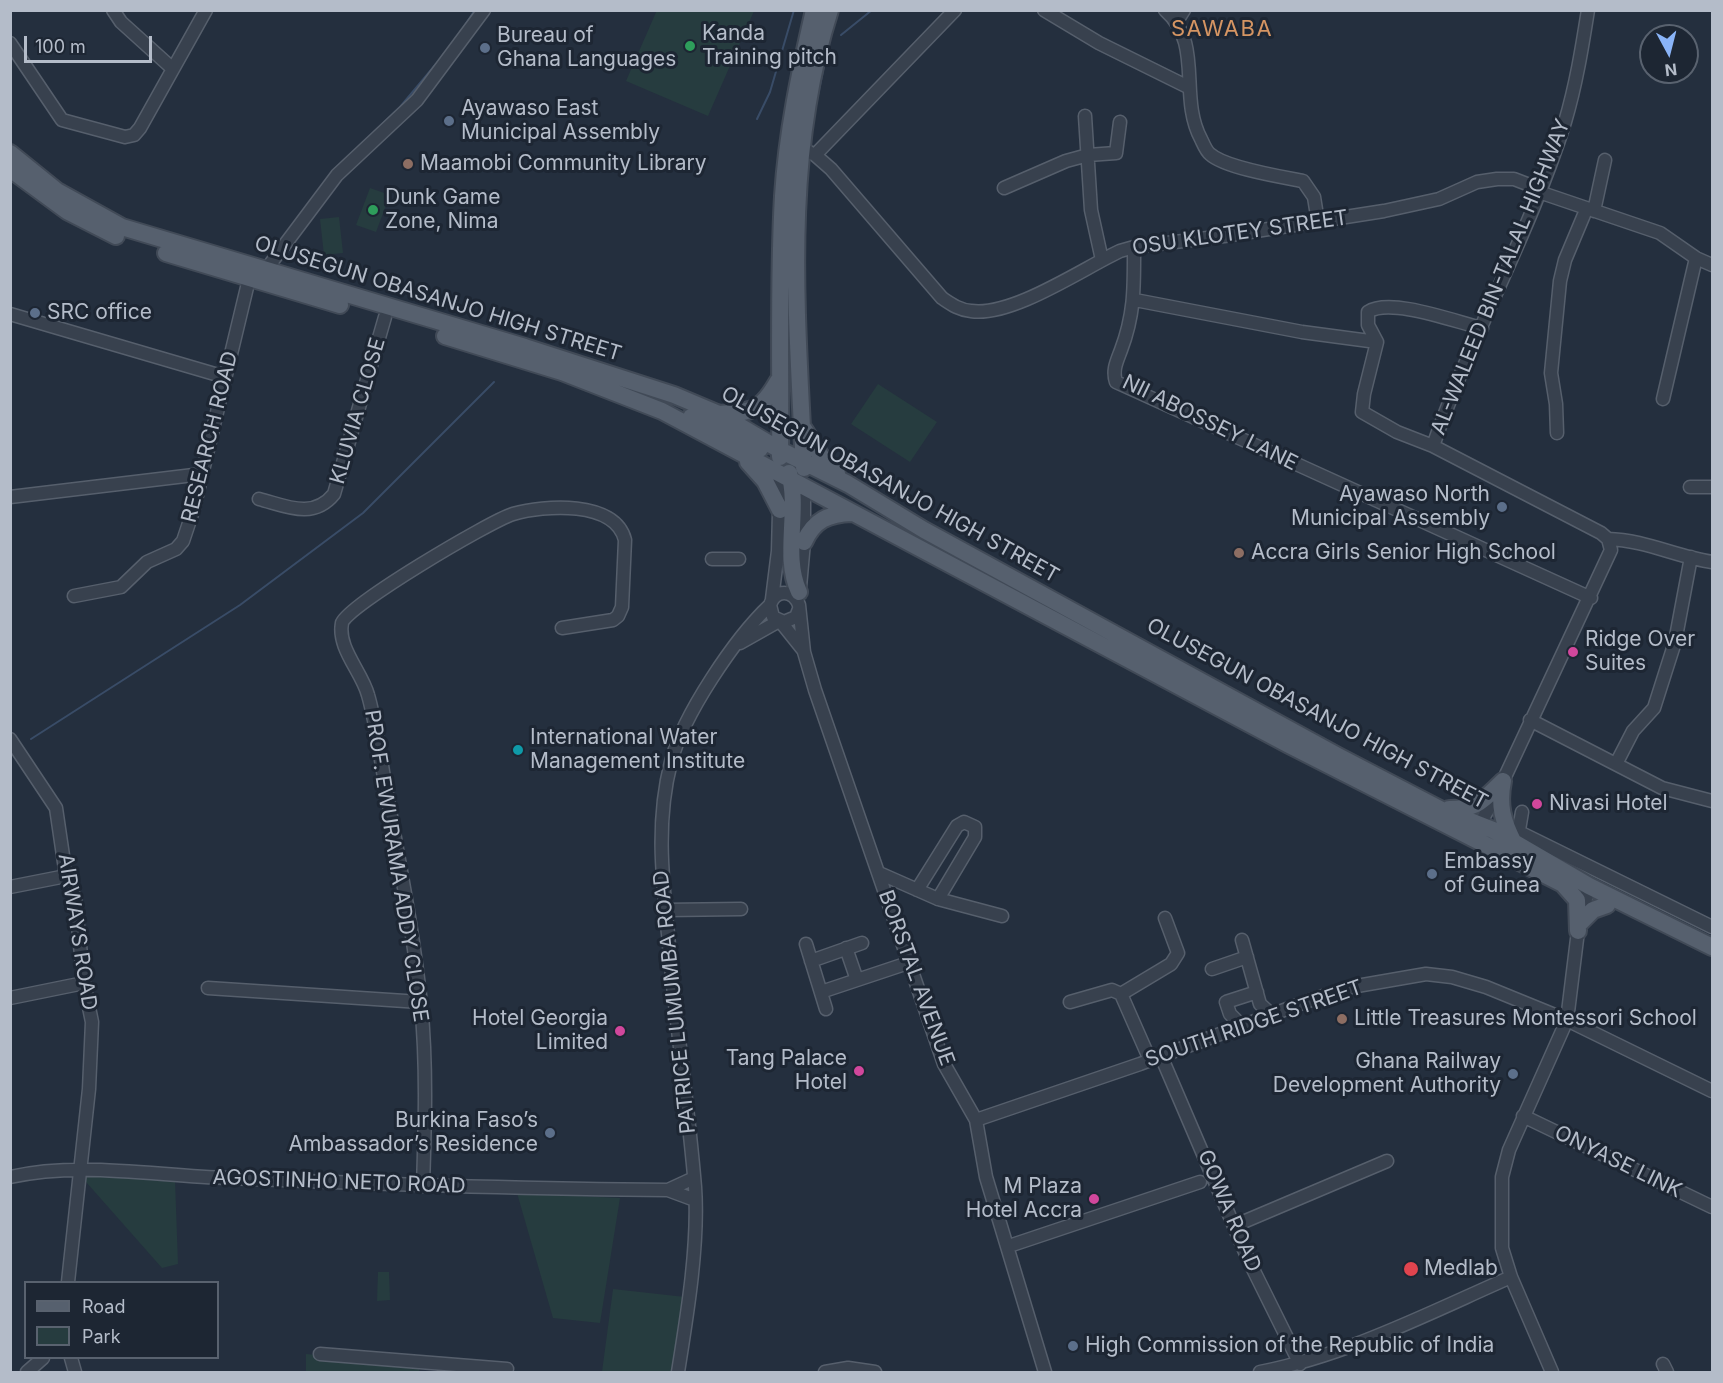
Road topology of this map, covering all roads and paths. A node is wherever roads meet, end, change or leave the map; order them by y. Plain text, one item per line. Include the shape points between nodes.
1 (113, 10) edge
2 (206, 10) edge
3 (484, 10) edge
4 (814, 10) edge
5 (830, 10) edge
6 (955, 10) edge
7 (1044, 10) edge
8 (1165, 10) edge
9 (1588, 10) edge
10 (1180, 16) edge
11 (10, 43) edge
12 (172, 69) junction
13 (1188, 87) junction
14 (1085, 116) dead end
15 (1120, 122) dead end
16 (808, 151) junction
17 (10, 153) edge
18 (1088, 155) junction
19 (1605, 160) dead end
20 (10, 170) edge
21 (1004, 188) dead end
22 (1539, 190) junction
23 (1590, 211) junction
24 (1318, 222) junction
25 (1134, 247) junction
26 (1696, 258) junction
27 (1102, 260) junction
28 (1713, 265) edge
29 (265, 271) junction
30 (249, 279) junction
31 (1135, 300) junction
32 (10, 314) edge
33 (385, 317) junction
34 (1482, 328) junction
35 (1377, 342) junction
36 (782, 349) junction
37 (225, 377) junction
38 (779, 381) junction
39 (1663, 399) dead end
40 (662, 411) junction
41 (719, 414) junction
42 (803, 426) junction
43 (1557, 433) dead end
44 (1433, 446) junction
45 (741, 455) junction
46 (792, 467) junction
47 (202, 474) junction
48 (848, 484) junction
49 (1690, 487) dead end
50 (1713, 487) edge
51 (10, 497) edge
52 (259, 499) dead end
53 (780, 510) junction
54 (852, 513) junction
55 (924, 530) junction
56 (1608, 539) junction
57 (804, 542) junction
58 (1692, 557) junction
59 (712, 559) dead end
60 (739, 559) dead end
61 (1713, 562) edge
62 (74, 596) dead end
63 (1591, 598) junction
64 (799, 600) junction
65 (771, 602) junction
66 (779, 621) junction
67 (562, 628) dead end
68 (734, 647) junction
69 (804, 652) junction
70 (1530, 720) junction
71 (10, 739) edge
72 (1616, 764) junction
73 (1503, 781) junction
74 (1713, 801) edge
75 (1442, 810) junction
76 (1522, 812) dead end
77 (1476, 832) junction
78 (1515, 844) junction
79 (879, 873) junction
80 (66, 876) junction
81 (1562, 882) junction
82 (10, 887) edge
83 (917, 890) junction
84 (1588, 891) junction
85 (938, 899) junction
86 (1607, 905) junction
87 (741, 909) dead end
88 (666, 910) junction
89 (1002, 916) dead end
90 (1165, 918) dead end
91 (1580, 927) junction
92 (1713, 927) edge
93 (1242, 940) dead end
94 (862, 943) dead end
95 (807, 944) dead end
96 (1713, 947) edge
97 (846, 948) junction
98 (1713, 956) edge
99 (1247, 957) junction
100 (811, 961) junction
101 (908, 963) junction
102 (1212, 969) dead end
103 (857, 980) junction
104 (84, 983) junction
105 (208, 988) dead end
106 (821, 992) junction
107 (1257, 992) junction
108 (1121, 994) junction
109 (10, 999) edge
110 (420, 1002) junction
111 (1070, 1002) dead end
112 (826, 1009) dead end
113 (1272, 1015) junction
114 (1567, 1020) junction
115 (1242, 1026) junction
116 (1156, 1058) junction
117 (1713, 1091) edge
118 (1523, 1116) junction
119 (976, 1120) junction
120 (1387, 1161) dead end
121 (79, 1168) junction
122 (10, 1177) edge
123 (694, 1178) junction
124 (1200, 1182) dead end
125 (423, 1186) junction
126 (668, 1190) junction
127 (695, 1200) junction
128 (1713, 1208) edge
129 (1236, 1225) junction
130 (1009, 1245) junction
131 (1511, 1277) junction
132 (68, 1281) edge
133 (320, 1353) dead end
134 (42, 1359) edge
135 (1300, 1364) junction
136 (421, 1367) edge
137 (507, 1369) dead end
138 (27, 1372) edge
139 (678, 1372) edge
140 (825, 1372) edge
141 (874, 1372) edge
142 (1045, 1372) edge
143 (1260, 1372) edge
144 (1552, 1372) edge

1 - 12 street
2 - 12 street
3 - 29 street via 417,100 337,175
4 - 36 main road via 785,174
5 - 16 main road via 820,43
6 - 16 street
7 - 13 street via 1099,43
8 - 10 street
9 - 22 street, AL-WALEED BIN-TALAL HIGHWAY via 1573,92
10 - 13 street via 1188,49
11 - 12 street via 62,120 118,137 134,135 140,128
13 - 24 street via 1197,132 1210,154 1224,162 1303,181 1314,197
14 - 18 street
15 - 18 street via 1116,153
16 - 27 street, OSU KLOTEY STREET via 942,298 957,308 981,312 1018,303
16 - 42 main road via 795,208
17 - 29 main road, OLUSEGUN OBASANJO HIGH STREET via 57,191 122,227
18 - 21 street
18 - 27 street via 1091,210
19 - 23 street
20 - 30 main road, OLUSEGUN OBASANJO HIGH STREET via 67,211 109,232
22 - 23 street, OSU KLOTEY STREET
22 - 24 street, OSU KLOTEY STREET via 1514,179 1497,179 1477,182 1439,199
22 - 34 street, AL-WALEED BIN-TALAL HIGHWAY
23 - 26 street, OSU KLOTEY STREET via 1660,233
23 - 43 street via 1565,260 1560,281 1551,373
24 - 25 street, OSU KLOTEY STREET
25 - 27 street, OSU KLOTEY STREET
25 - 31 street, NII ABOSSEY LANE
26 - 28 street, OSU KLOTEY STREET
26 - 39 street
29 - 41 main road, OLUSEGUN OBASANJO HIGH STREET via 630,380
30 - 33 main road, OLUSEGUN OBASANJO HIGH STREET
30 - 37 street, RESEARCH ROAD
31 - 35 street
31 - 63 street, NII ABOSSEY LANE via 1114,368 1116,382
32 - 37 street
33 - 40 main road, OLUSEGUN OBASANJO HIGH STREET via 562,372
33 - 52 street, KLUVIA CLOSE via 334,494 326,504 303,510
34 - 35 street via 1419,312 1376,308 1368,312 1367,318
34 - 44 street, AL-WALEED BIN-TALAL HIGHWAY
35 - 44 street via 1362,412
36 - 38 main road
36 - 46 main road via 788,371
37 - 47 street, RESEARCH ROAD
38 - 41 main road via 760,407
38 - 46 main road
40 - 45 main road, OLUSEGUN OBASANJO HIGH STREET
40 - 46 main road via 684,414
41 - 46 main road, OLUSEGUN OBASANJO HIGH STREET
42 - 46 main road
42 - 48 main road via 821,456
44 - 56 street, AL-WALEED BIN-TALAL HIGHWAY
45 - 46 main road, OLUSEGUN OBASANJO HIGH STREET
45 - 53 main road via 765,481
46 - 48 main road, OLUSEGUN OBASANJO HIGH STREET
46 - 53 street
46 - 54 main road, OLUSEGUN OBASANJO HIGH STREET
46 - 55 main road via 896,522
46 - 57 street
46 - 64 main road via 792,564
47 - 51 street
47 - 62 street, RESEARCH ROAD via 183,541 176,549 147,562 121,587
48 - 55 main road, OLUSEGUN OBASANJO HIGH STREET
49 - 50 street
53 - 65 street
54 - 57 main road via 825,517 810,529
54 - 77 main road, OLUSEGUN OBASANJO HIGH STREET
55 - 75 main road, OLUSEGUN OBASANJO HIGH STREET
56 - 58 street via 1628,539
56 - 63 street via 1611,550
57 - 64 street
58 - 61 street
58 - 72 street via 1675,642 1654,708 1633,731
59 - 60 street
63 - 70 street
64 - 65 street via 785,592
64 - 66 street via 792,620
64 - 69 street, BORSTAL AVENUE
65 - 66 street via 772,615
65 - 68 street, PATRICE LUMUMBA ROAD
66 - 68 street, PATRICE LUMUMBA ROAD
66 - 69 street, BORSTAL AVENUE
67 - 110 street, PROF. EWURAMA ADDY CLOSE via 613,620 622,607 623,531 616,522 572,506 522,512 501,519 402,577 348,612 342,621 343,640 368,693
68 - 88 street, PATRICE LUMUMBA ROAD via 690,716 671,760 660,862
69 - 79 street, BORSTAL AVENUE
70 - 72 street
70 - 73 street
71 - 80 street, AIRWAYS ROAD via 56,808
72 - 74 street via 1662,788
73 - 75 main road via 1472,808
73 - 77 street
73 - 78 main road via 1502,816
75 - 77 main road, OLUSEGUN OBASANJO HIGH STREET
76 - 92 street via 1521,833
77 - 78 main road, OLUSEGUN OBASANJO HIGH STREET
77 - 81 main road, OLUSEGUN OBASANJO HIGH STREET
78 - 84 main road, OLUSEGUN OBASANJO HIGH STREET
79 - 83 street
79 - 101 street, BORSTAL AVENUE
80 - 82 street
80 - 104 street, AIRWAYS ROAD via 75,898
81 - 84 main road, OLUSEGUN OBASANJO HIGH STREET
81 - 91 main road via 1578,900
83 - 85 street
83 - 85 street via 957,826 964,822 975,827 975,837
84 - 86 main road, OLUSEGUN OBASANJO HIGH STREET
84 - 91 street
84 - 96 main road, OLUSEGUN OBASANJO HIGH STREET
85 - 89 street
86 - 91 main road via 1593,910
86 - 98 main road, OLUSEGUN OBASANJO HIGH STREET
87 - 88 street
88 - 123 street, PATRICE LUMUMBA ROAD
90 - 108 street via 1178,953 1175,960
91 - 114 street
93 - 99 street
94 - 97 street
95 - 100 street
97 - 100 street
97 - 103 street
99 - 102 street
99 - 107 street
100 - 106 street
101 - 103 street
101 - 119 street, BORSTAL AVENUE via 944,1064
103 - 106 street
104 - 109 street
104 - 121 street, AIRWAYS ROAD via 92,1022
105 - 110 street
106 - 112 street
107 - 113 street via 1260,1004
107 - 115 street via 1226,1002 1230,1014
108 - 111 street via 1112,990
108 - 116 street, GOWA ROAD
110 - 125 street, PROF. EWURAMA ADDY CLOSE via 425,1060
113 - 114 street, SOUTH RIDGE STREET via 1351,987 1426,974 1486,987
113 - 115 street, SOUTH RIDGE STREET
114 - 117 street, SOUTH RIDGE STREET
114 - 118 street
115 - 116 street, SOUTH RIDGE STREET
116 - 119 street, SOUTH RIDGE STREET
116 - 129 street, GOWA ROAD
118 - 128 street, ONYASE LINK
118 - 131 street via 1502,1177 1502,1248
119 - 130 street, BORSTAL AVENUE via 986,1178
120 - 129 street
121 - 122 street, AGOSTINHO NETO ROAD
121 - 125 street, AGOSTINHO NETO ROAD via 181,1177
121 - 132 street, AIRWAYS ROAD
123 - 126 street, AGOSTINHO NETO ROAD
123 - 127 street, PATRICE LUMUMBA ROAD
124 - 130 street
125 - 126 street, AGOSTINHO NETO ROAD
126 - 127 street, AGOSTINHO NETO ROAD
127 - 139 street, PATRICE LUMUMBA ROAD
129 - 135 street, GOWA ROAD via 1258,1280
130 - 142 street, BORSTAL AVENUE
131 - 135 street via 1351,1347
131 - 144 street
133 - 136 street
134 - 138 street
135 - 143 street
136 - 137 street
140 - 141 street via 848,1368

